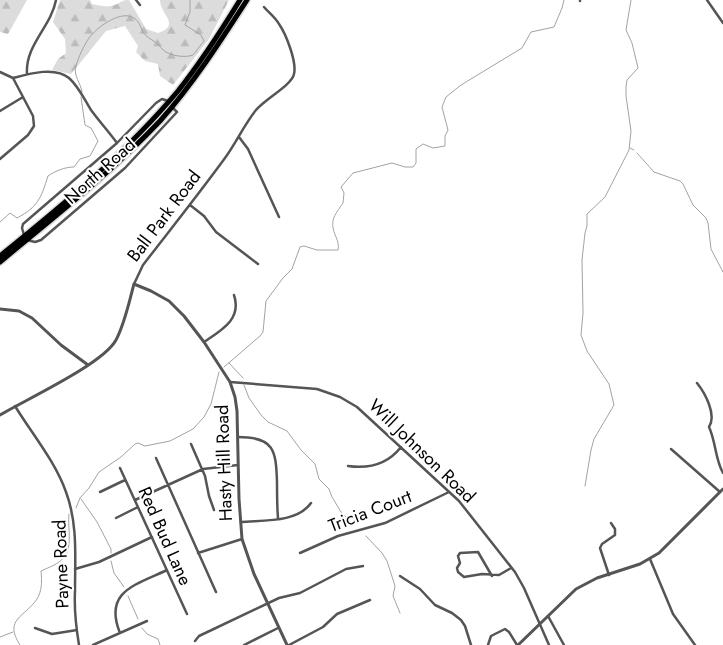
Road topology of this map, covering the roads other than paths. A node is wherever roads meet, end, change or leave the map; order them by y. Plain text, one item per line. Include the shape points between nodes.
1 (56, 0) edge
2 (136, 0) edge
3 (240, 0) edge
4 (247, 0) edge
5 (707, 0) edge
6 (140, 5) dead end
7 (264, 7) dead end
8 (723, 23) edge
9 (0, 72) edge
10 (27, 74) junction
11 (13, 78) junction
12 (23, 97) junction
13 (170, 104) junction
14 (0, 111) edge
15 (239, 138) junction
16 (117, 143) junction
17 (0, 159) edge
18 (190, 205) junction
19 (279, 217) dead end
20 (26, 238) junction
21 (0, 256) edge
22 (0, 262) edge
23 (258, 264) dead end
24 (134, 284) junction
25 (234, 295) dead end
26 (0, 310) edge
27 (204, 342) junction
28 (88, 365) junction
29 (230, 382) junction
30 (698, 383) dead end
31 (15, 406) junction
32 (0, 415) edge
33 (238, 437) junction
34 (190, 444) dead end
35 (401, 447) junction
36 (671, 449) dead end
37 (156, 458) dead end
38 (238, 465) junction
39 (348, 466) dead end
40 (120, 468) dead end
41 (203, 469) junction
42 (723, 473) edge
43 (126, 480) junction
44 (167, 485) junction
45 (723, 489) edge
46 (100, 492) dead end
47 (449, 492) junction
48 (720, 492) junction
49 (135, 500) junction
50 (311, 503) dead end
51 (138, 507) junction
52 (214, 510) dead end
53 (116, 518) dead end
54 (278, 518) junction
55 (240, 522) junction
56 (611, 523) dead end
57 (152, 537) junction
58 (242, 539) junction
59 (198, 553) junction
60 (300, 553) dead end
61 (650, 559) junction
62 (363, 566) dead end
63 (512, 568) junction
64 (75, 569) junction
65 (167, 570) junction
66 (609, 575) junction
67 (400, 576) dead end
68 (492, 576) junction
69 (216, 592) dead end
70 (370, 600) dead end
71 (267, 603) junction
72 (187, 614) dead end
73 (548, 616) junction
74 (147, 621) dead end
75 (539, 624) junction
76 (35, 628) dead end
77 (278, 628) junction
78 (77, 630) junction
79 (120, 633) junction
80 (195, 641) dead end
81 (80, 645) edge
82 (93, 645) edge
83 (244, 645) edge
84 (288, 645) edge
85 (471, 645) edge
86 (488, 645) edge
87 (518, 645) edge
88 (549, 645) edge
89 (564, 645) edge
90 (695, 645) edge

1 - 10 street via 30,52
2 - 6 street
3 - 13 highway
4 - 13 highway via 209,58
5 - 8 street
7 - 15 street, Ball Park Road via 283,31 294,60 294,74 290,83 260,105
9 - 11 street
10 - 11 street
10 - 16 street via 54,73 68,77
11 - 12 street
12 - 14 street
12 - 17 street via 33,116 34,126
13 - 16 street via 162,99
13 - 20 highway via 119,162
13 - 20 street, North Road via 177,112 125,168 41,240 35,242
15 - 18 street, Ball Park Road
15 - 19 street via 248,149
16 - 20 street via 24,224 22,228
18 - 23 street via 216,232
18 - 24 street, Ball Park Road via 143,265
20 - 21 highway
20 - 22 highway
24 - 27 street, Hasty Hill Road via 168,301
24 - 28 street, Ball Park Road via 116,340
25 - 27 street via 236,311 232,320
26 - 28 street via 19,311 32,318
27 - 29 street, Hasty Hill Road
28 - 31 street, Ball Park Road
29 - 33 street, Hasty Hill Road via 236,402
29 - 35 street, Will Johnson Road via 309,388 331,393 357,407
30 - 42 street via 713,415 709,427
31 - 32 street, Ball Park Road
31 - 64 street, Payne Road via 66,493 74,529
33 - 38 street, Hasty Hill Road
33 - 54 street via 260,439 273,451 277,465
34 - 41 street
35 - 39 street via 392,458 380,464
35 - 47 street, Will Johnson Road
36 - 48 street
37 - 44 street
38 - 41 street
38 - 55 street, Hasty Hill Road
40 - 43 street, Red Bud Lane
41 - 44 street
41 - 52 street
43 - 46 street
43 - 49 street, Red Bud Lane
44 - 49 street
44 - 59 street
45 - 48 street
47 - 60 street, Tricia Court via 385,523 338,536
47 - 63 street, Will Johnson Road
48 - 61 street
49 - 51 street, Red Bud Lane
50 - 54 street via 302,512
51 - 53 street
51 - 57 street, Red Bud Lane
54 - 55 street
55 - 58 street, Hasty Hill Road
56 - 66 street via 615,536 600,548
57 - 64 street via 99,562
57 - 65 street, Red Bud Lane
58 - 59 street
58 - 71 street, Hasty Hill Road
59 - 69 street
61 - 66 street
61 - 90 street via 673,614
62 - 71 street via 346,569 300,593
63 - 68 street
63 - 75 street, Will Johnson Road
64 - 78 street, Payne Road
65 - 72 street, Red Bud Lane
65 - 79 street via 135,585 119,597 114,613
66 - 73 street via 576,589
67 - 85 street via 420,589 435,605 462,620
68 - 68 street via 478,552 460,553 458,556 458,572 464,577
70 - 84 street via 337,614 324,627
71 - 77 street, Hasty Hill Road
71 - 80 street via 199,636
73 - 75 street
73 - 89 street
74 - 79 street
75 - 87 street
75 - 88 street, Will Johnson Road
76 - 78 street via 52,634
77 - 83 street
77 - 84 street, Hasty Hill Road
78 - 81 street, Payne Road
79 - 82 street
86 - 87 street via 491,636 504,629 510,632

